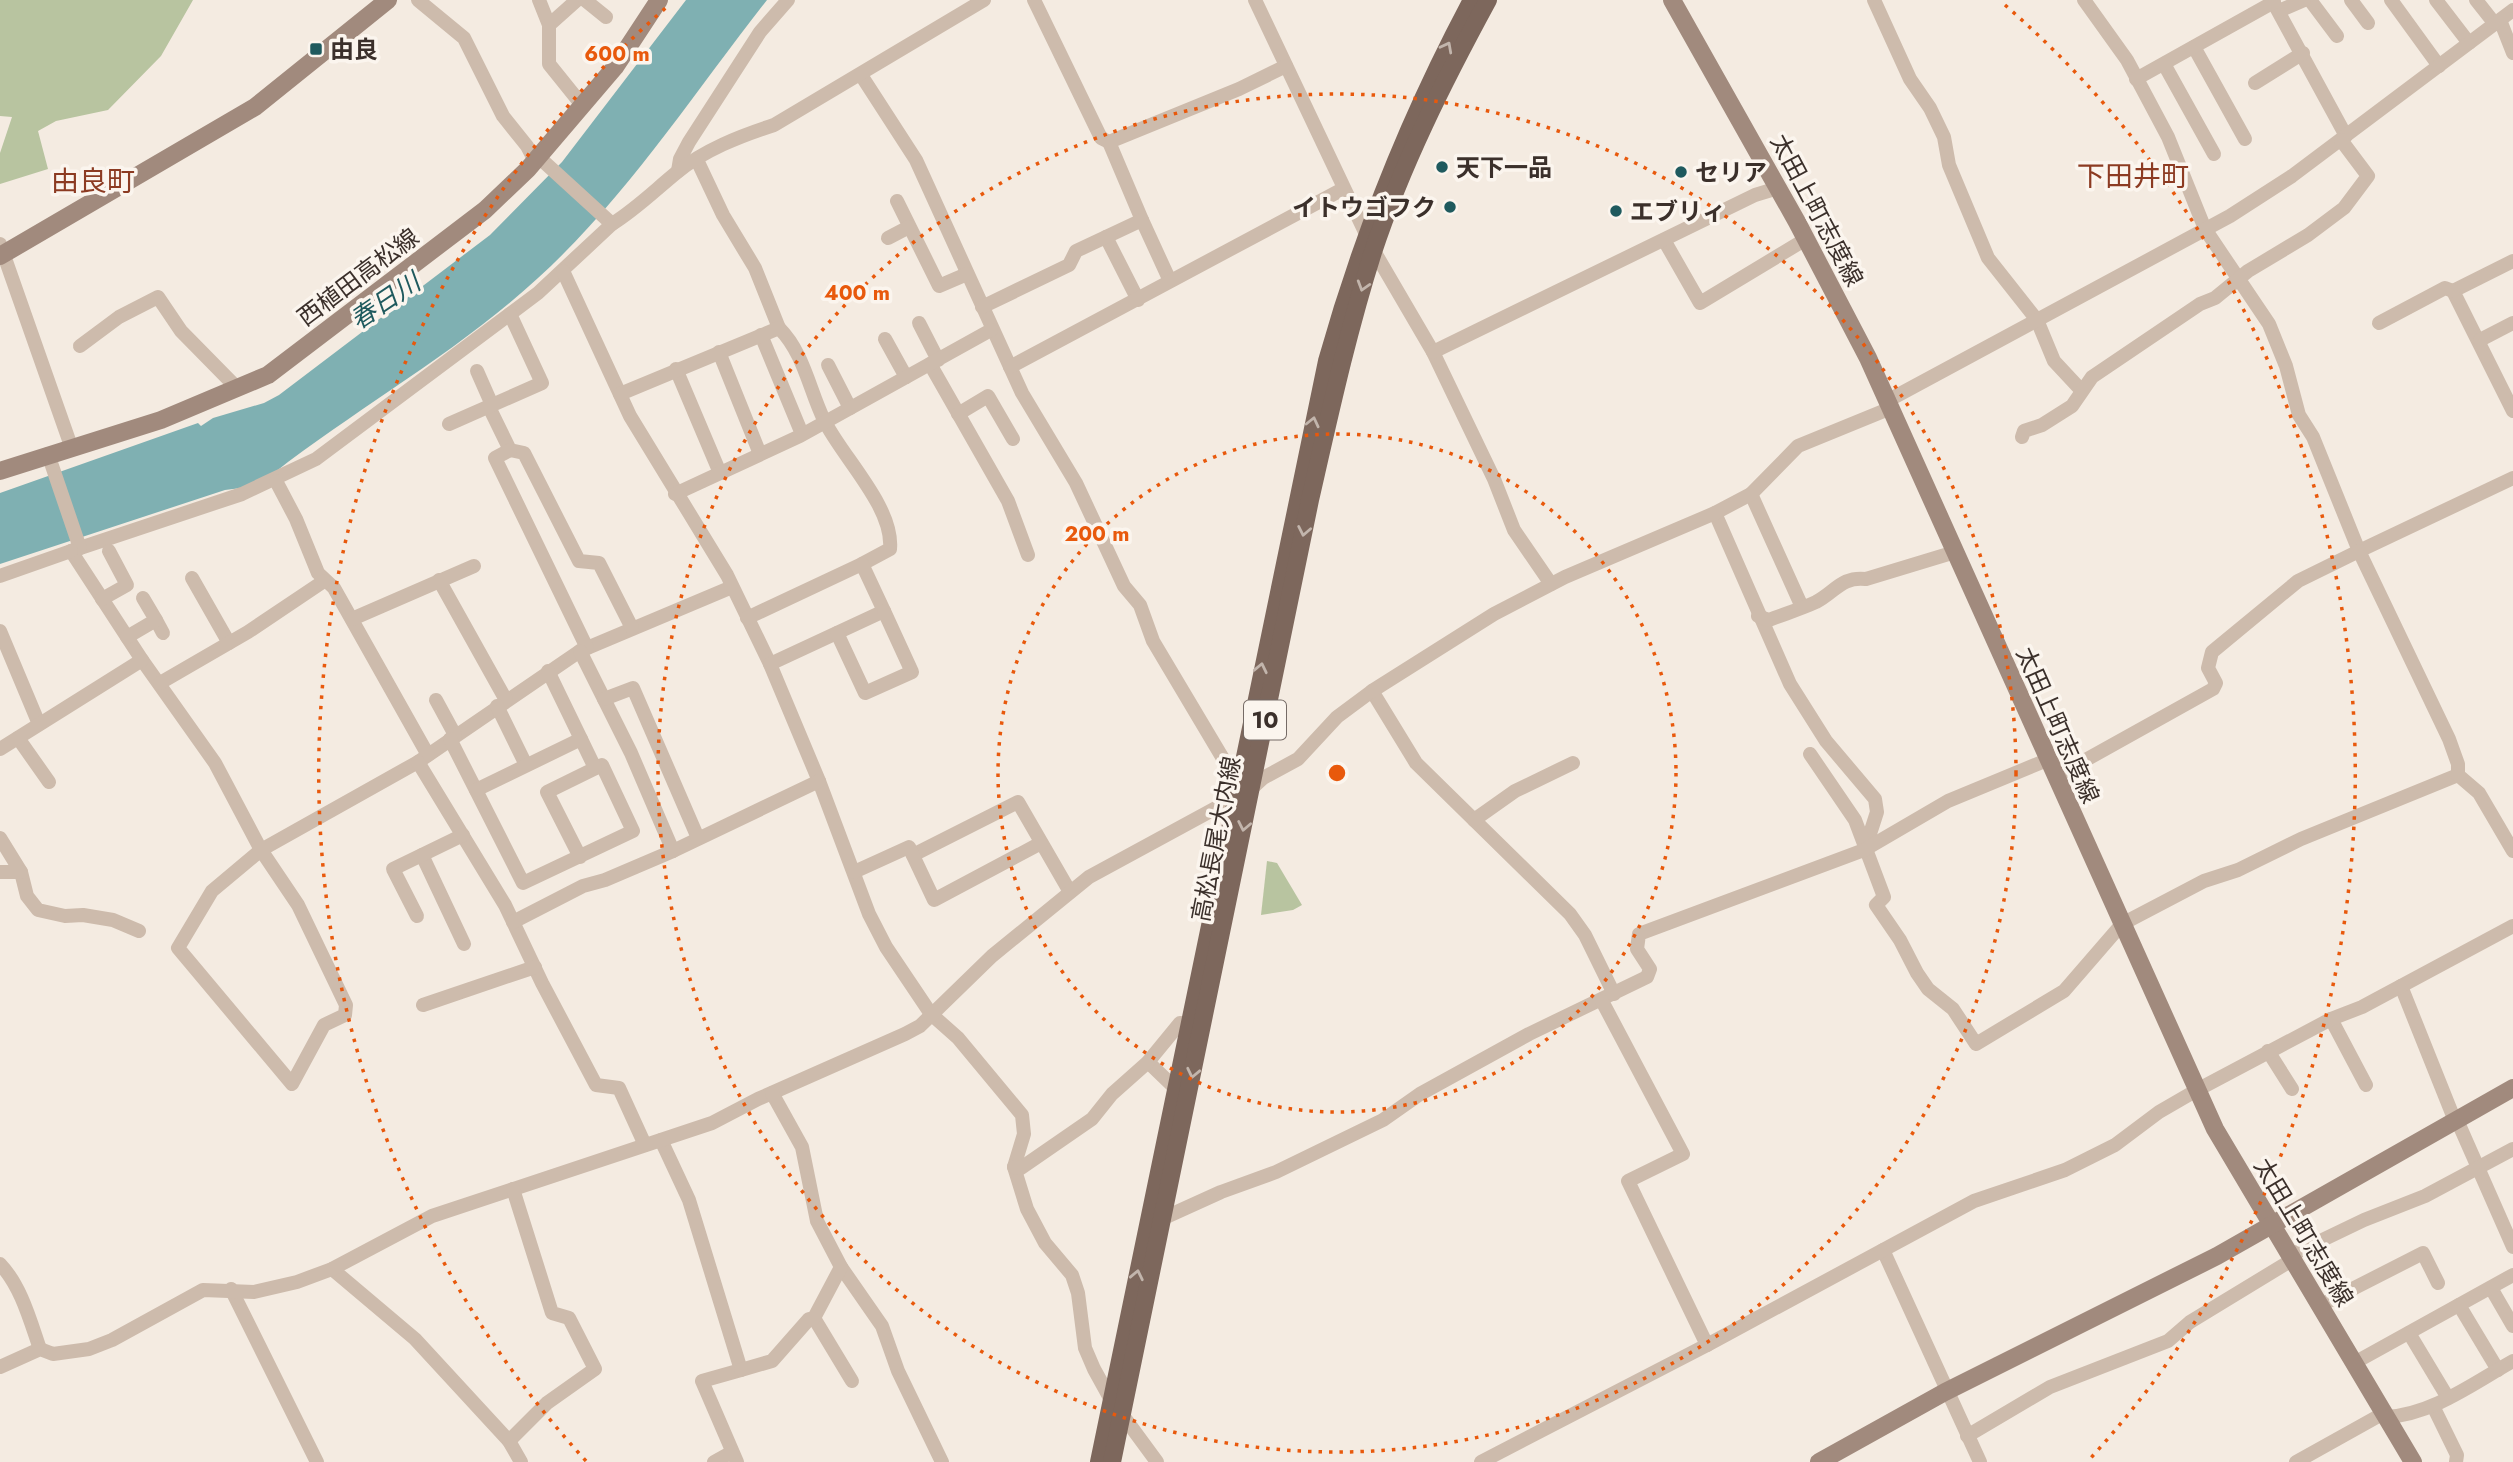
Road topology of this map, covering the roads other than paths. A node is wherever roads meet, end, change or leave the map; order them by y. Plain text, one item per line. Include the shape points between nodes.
1 (388, 0) edge
2 (418, 0) edge
3 (539, 0) edge
4 (578, 0) edge
5 (585, 0) edge
6 (659, 0) edge
7 (788, 0) edge
8 (984, 0) edge
9 (1034, 0) edge
10 (1255, 0) edge
11 (1472, 0) edge
12 (1488, 0) edge
13 (1672, 0) edge
14 (1874, 0) edge
15 (2084, 0) edge
16 (2304, 0) edge
17 (2310, 0) edge
18 (2351, 0) edge
19 (2390, 0) edge
20 (2436, 0) edge
21 (2476, 0) edge
22 (2275, 5) edge
23 (2513, 10) edge
24 (606, 17) dead end
25 (2497, 22) junction
26 (2368, 23) dead end
27 (549, 25) junction
28 (2337, 36) dead end
29 (2469, 43) junction
30 (2194, 47) junction
31 (2303, 53) junction
32 (2513, 53) edge
33 (2164, 64) junction
34 (1286, 66) junction
35 (2439, 66) junction
36 (860, 75) junction
37 (2136, 79) junction
38 (2255, 83) dead end
39 (582, 105) junction
40 (2343, 138) junction
41 (2245, 139) dead end
42 (1109, 142) junction
43 (2214, 154) dead end
44 (697, 160) junction
45 (543, 164) junction
46 (678, 171) junction
47 (1778, 188) junction
48 (1343, 189) junction
49 (897, 201) dead end
50 (1142, 220) junction
51 (609, 221) junction
52 (909, 227) junction
53 (2205, 229) junction
54 (1365, 233) junction
55 (1106, 237) junction
56 (888, 238) dead end
57 (1806, 239) junction
58 (1664, 240) junction
59 (1, 251) edge
60 (1374, 251) junction
61 (2513, 261) edge
62 (563, 271) junction
63 (967, 274) junction
64 (1170, 281) junction
65 (2238, 282) junction
66 (2453, 291) junction
67 (1138, 300) junction
68 (982, 307) junction
69 (510, 314) junction
70 (2037, 320) junction
71 (919, 323) dead end
72 (2379, 323) dead end
73 (2513, 323) edge
74 (779, 328) junction
75 (991, 330) junction
76 (761, 335) junction
77 (885, 339) dead end
78 (2480, 340) junction
79 (80, 346) dead end
80 (719, 352) junction
81 (1433, 352) junction
82 (934, 362) junction
83 (828, 365) dead end
84 (1010, 367) junction
85 (676, 369) junction
86 (477, 370) dead end
87 (906, 377) junction
88 (2508, 386) edge
89 (238, 390) junction
90 (2081, 390) junction
91 (620, 394) junction
92 (1889, 404) junction
93 (490, 406) junction
94 (850, 408) junction
95 (2513, 411) edge
96 (958, 414) junction
97 (825, 422) junction
98 (449, 424) dead end
99 (802, 434) junction
100 (2022, 437) dead end
101 (1013, 439) dead end
102 (71, 446) junction
103 (510, 450) junction
104 (48, 454) junction
105 (760, 454) junction
106 (1310, 470) junction
107 (0, 471) edge
108 (720, 473) junction
109 (2513, 478) edge
110 (276, 481) junction
111 (676, 494) junction
112 (1751, 494) junction
113 (1715, 513) junction
114 (76, 550) junction
115 (108, 551) dead end
116 (2360, 551) junction
117 (1955, 552) junction
118 (1028, 555) dead end
119 (862, 564) junction
120 (474, 566) dead end
121 (0, 576) edge
122 (192, 578) dead end
123 (439, 580) junction
124 (324, 581) junction
125 (1551, 584) junction
126 (732, 587) junction
127 (143, 598) dead end
128 (102, 599) junction
129 (1802, 607) junction
130 (884, 611) junction
131 (1758, 616) junction
132 (747, 618) junction
133 (352, 619) junction
134 (156, 620) junction
135 (632, 628) junction
136 (0, 631) edge
137 (163, 633) dead end
138 (837, 633) junction
139 (127, 637) junction
140 (229, 643) junction
141 (584, 649) junction
142 (142, 660) junction
143 (770, 664) junction
144 (548, 671) junction
145 (160, 683) junction
146 (1372, 691) junction
147 (604, 699) junction
148 (436, 700) dead end
149 (502, 703) junction
150 (39, 724) junction
151 (453, 737) junction
152 (18, 738) junction
153 (581, 739) junction
154 (0, 749) edge
155 (1810, 754) dead end
156 (423, 758) junction
157 (2047, 760) junction
158 (1573, 763) dead end
159 (526, 765) junction
160 (595, 768) junction
161 (1240, 774) junction
162 (2458, 775) junction
163 (2055, 777) junction
164 (819, 781) junction
165 (49, 782) dead end
166 (1251, 789) junction
167 (476, 790) junction
168 (1235, 798) junction
169 (1474, 820) junction
170 (463, 835) junction
171 (0, 838) edge
172 (698, 838) junction
173 (1041, 843) junction
174 (1866, 845) junction
175 (261, 850) junction
176 (673, 850) junction
177 (2513, 851) edge
178 (422, 855) junction
179 (914, 856) junction
180 (580, 857) junction
181 (0, 872) edge
182 (20, 872) junction
183 (854, 872) junction
184 (1070, 892) junction
185 (417, 916) dead end
186 (513, 922) junction
187 (2122, 924) junction
188 (2513, 926) edge
189 (139, 931) dead end
190 (464, 944) dead end
191 (535, 968) junction
192 (2401, 986) junction
193 (1608, 998) junction
194 (423, 1005) dead end
195 (931, 1014) junction
196 (2331, 1019) junction
197 (1189, 1024) junction
198 (2268, 1051) junction
199 (1148, 1062) junction
200 (2366, 1085) dead end
201 (2513, 1087) edge
202 (1175, 1088) junction
203 (2292, 1089) dead end
204 (2197, 1090) junction
205 (772, 1093) junction
206 (2456, 1120) junction
207 (661, 1140) junction
208 (645, 1145) junction
209 (2513, 1149) edge
210 (1014, 1167) junction
211 (2477, 1167) junction
212 (513, 1189) junction
213 (1164, 1217) junction
214 (2270, 1225) junction
215 (1147, 1226) junction
216 (2513, 1247) edge
217 (1883, 1250) junction
218 (2290, 1258) junction
219 (0, 1264) edge
220 (841, 1267) junction
221 (332, 1269) junction
222 (2513, 1275) edge
223 (2438, 1283) dead end
224 (2491, 1288) junction
225 (231, 1289) junction
226 (2459, 1305) junction
227 (2319, 1306) junction
228 (814, 1318) junction
229 (2513, 1326) edge
230 (2409, 1333) junction
231 (1707, 1345) junction
232 (40, 1349) junction
233 (2513, 1362) edge
234 (2354, 1363) junction
235 (0, 1367) edge
236 (741, 1370) junction
237 (2498, 1370) junction
238 (852, 1381) dead end
239 (1945, 1392) junction
240 (1110, 1398) junction
241 (2448, 1398) junction
242 (2433, 1406) junction
243 (1122, 1414) junction
244 (2385, 1415) junction
245 (1967, 1436) junction
246 (509, 1441) junction
247 (735, 1457) edge
248 (317, 1462) edge
249 (521, 1462) edge
250 (714, 1462) edge
251 (942, 1462) edge
252 (1099, 1462) edge
253 (1112, 1462) edge
254 (1157, 1462) edge
255 (1480, 1462) edge
256 (1819, 1462) edge
257 (1980, 1462) edge
258 (2296, 1462) edge
259 (2413, 1462) edge
260 (2456, 1462) edge

1 - 59 main road via 255,107
2 - 45 street via 464,38 503,116
3 - 27 street
4 - 27 street
5 - 24 street
6 - 39 main road, 西植田高松線 via 615,67
7 - 46 street via 760,32 689,142
8 - 36 street
9 - 42 street via 1101,138
10 - 34 street
54 -> 11 main road, 高松長尾大内線 / 10 via 1425,90
12 - 60 main road, 高松長尾大内線 / 10 via 1437,96
13 - 47 main road, 太田上町志度線
14 - 70 street via 1910,79 1944,137 1949,165 1989,258
15 - 37 street
16 - 22 street
17 - 28 street
18 - 26 street
19 - 35 street
20 - 29 street
21 - 25 street
22 - 30 street
22 - 31 street
23 - 25 street
25 - 29 street
25 - 32 street
27 - 39 street via 549,64
29 - 35 street
30 - 33 street
30 - 41 street
31 - 38 street
31 - 40 street
33 - 37 street
33 - 43 street
34 - 42 street
34 - 48 street
35 - 40 street
36 - 44 street via 774,125 736,137
36 - 63 street via 916,160
37 - 53 street via 2168,137
39 - 45 main road, 西植田高松線
40 - 53 street via 2292,176
40 - 65 street via 2368,176 2344,208
42 - 50 street
44 - 46 street
44 - 74 street via 755,268
45 - 51 street
45 - 89 main road, 西植田高松線 via 268,375
46 - 51 street via 635,210
47 - 57 main road, 太田上町志度線
47 - 58 street
48 - 54 street
48 - 64 street
49 - 52 street
50 - 55 street
50 - 64 street
51 - 62 street
52 - 56 street
52 - 63 street via 939,286
53 - 65 street
53 - 70 street
54 - 60 street
106 -> 54 main road, 高松長尾大内線 / 10 via 1327,362
55 - 67 street
55 - 68 street via 1076,251 1069,265
57 - 58 street via 1700,303
57 - 92 main road, 太田上町志度線
58 - 81 street
59 - 102 street
60 - 81 street
60 -> 106 main road, 高松長尾大内線 / 10
61 - 66 street
62 - 69 street
62 - 91 street
63 - 68 street
64 - 67 street
65 - 90 street via 2161,329 2092,377
65 - 116 street via 2269,324 2299,415 2313,437
66 - 72 street via 2445,288
66 - 78 street
67 - 84 street
68 - 75 street
69 - 93 street via 542,383
69 - 110 street via 341,442
70 - 90 street via 2054,361
70 - 92 street
71 - 82 street
73 - 78 street
74 - 76 street
74 - 97 street via 793,343
75 - 82 street
75 - 84 street
76 - 80 street
76 - 99 street
77 - 87 street
78 - 88 street
79 - 89 street via 158,296 181,331
80 - 85 street
80 - 105 street
81 - 125 street via 1514,530
82 - 87 street
82 - 96 street
83 - 94 street
84 - 161 street via 1076,483 1124,586 1140,604 1153,641 1176,682 1231,772
85 - 91 street
85 - 108 street
86 - 93 street
87 - 94 street
88 - 95 street
89 - 102 main road, 西植田高松線 via 160,420
90 - 100 street via 2072,406 2024,431
91 - 111 street
92 - 112 street via 1798,446
92 - 117 main road, 太田上町志度線
93 - 98 street
93 - 103 street
94 - 97 street
96 - 101 street via 988,396
96 - 118 street via 1008,502
97 - 99 street
97 - 119 street via 891,534 890,549
99 - 105 street
102 - 104 main road, 西植田高松線
103 - 135 street via 524,453 579,561 599,563
103 - 141 street via 495,458
104 - 107 main road, 西植田高松線
104 - 114 street
105 - 108 street
161 -> 106 main road, 高松長尾大内線 / 10
106 -> 166 main road, 高松長尾大内線 / 10
108 - 111 street
109 - 116 street
110 - 114 street
110 - 124 street
111 - 126 street
112 - 113 street
112 - 129 street
113 - 125 street
113 - 131 street
114 - 121 street
114 - 128 street
115 - 128 street via 127,585
116 - 162 street via 2449,739
116 - 163 street via 2298,581 2212,652 2208,668 2216,683 2213,689
117 - 129 street via 1866,579 1854,578
117 - 157 main road, 太田上町志度線
119 - 130 street
119 - 132 street
120 - 123 street
122 - 140 street
123 - 133 street
123 - 149 street
124 - 133 street
124 - 140 street
125 - 146 street
126 - 132 street
126 - 135 street
127 - 134 street
128 - 139 street
129 - 131 street via 1769,620
130 - 138 street
130 - 138 street via 912,671 865,693
131 - 174 street via 1826,741 1875,799 1877,812
132 - 143 street
133 - 156 street
134 - 137 street
134 - 139 street
135 - 141 street
136 - 150 street
138 - 143 street
139 - 142 street
140 - 145 street
141 - 144 street
141 - 147 street
142 - 145 street
142 - 150 street
143 - 164 street
144 - 149 street
144 - 153 street
145 - 175 street via 215,763
146 - 166 street via 1337,717 1297,759
146 - 169 street via 1416,763
147 - 172 street via 633,688
147 - 176 street
148 - 151 street
149 - 151 street
149 - 159 street
150 - 152 street
151 - 156 street
151 - 167 street
152 - 154 street
152 - 165 street
153 - 159 street
153 - 160 street
155 - 174 street via 1844,800
156 - 170 street
156 - 175 street
157 - 163 main road, 太田上町志度線
157 - 174 street via 1948,801
158 - 169 street via 1515,791
159 - 167 street
160 - 180 street via 547,792
160 - 180 street via 602,765 634,831
161 - 168 main road, 高松長尾大内線 / 10
162 - 177 street via 2479,793
162 - 187 street via 2204,881
163 - 187 main road, 太田上町志度線
164 - 172 street
164 - 183 street
166 - 168 street
166 -> 213 main road, 高松長尾大内線 / 10
167 - 180 street via 523,883
168 - 184 street via 1089,877
168 - 197 main road, 高松長尾大内線 / 10
169 - 193 street via 1570,914 1585,935
170 - 178 street
170 - 186 street
171 - 182 street
172 - 176 street
173 - 179 street via 1018,802
173 - 179 street via 934,900
173 - 184 street
174 - 187 street via 1884,897 1876,905 1917,974 1953,1009 1976,1045 2064,991
174 - 193 street via 1639,934 1637,949 1650,973
175 - 175 street via 212,891 178,948 292,1084 324,1025 345,1015 346,1005 298,905
176 - 186 street via 583,886
178 - 185 street via 393,869
178 - 190 street
179 - 183 street via 909,847
181 - 182 street
182 - 189 street via 27,896 38,910 113,920
183 - 195 street via 886,947
184 - 195 street
186 - 191 street
187 - 204 main road, 太田上町志度線
188 - 192 street
191 - 194 street
191 - 208 street via 596,1084 619,1088
192 - 196 street
192 - 206 street
193 - 213 street via 1529,1034 1420,1094 1383,1120 1276,1172
193 - 231 street via 1683,1154 1628,1181
195 - 205 street via 905,1034
195 - 210 street via 958,1038 1022,1115 1024,1134
196 - 198 street
196 - 200 street
197 - 199 street via 1180,1023
197 - 202 main road, 高松長尾大内線 / 10
198 - 203 street
198 - 204 street
199 - 202 street
199 - 210 street via 1092,1119 1021,1168
201 - 206 main road
202 - 215 main road, 高松長尾大内線 / 10
204 - 214 main road, 太田上町志度線
204 - 217 street via 2115,1145 2065,1170 1974,1201
205 - 207 street via 712,1124
205 - 220 street via 802,1147 817,1221
206 - 211 street
206 - 214 main road
207 - 208 street
207 - 236 street via 689,1200
208 - 212 street
209 - 211 street
210 - 240 street via 1027,1209 1045,1243 1072,1275 1085,1348
211 - 216 street
211 - 218 street
212 - 221 street via 408,1227
212 - 246 street via 552,1313 569,1318 595,1369 547,1403
213 - 215 street
213 - 243 main road, 高松長尾大内線 / 10
214 - 218 main road, 太田上町志度線
214 - 239 main road via 2183,1275
240 -> 215 main road, 高松長尾大内線 / 10
217 - 231 street
217 - 239 street
218 - 227 main road, 太田上町志度線
218 - 245 street via 2168,1341 2050,1388
219 - 232 street via 28,1314
220 - 228 street
220 - 251 street via 882,1326 898,1371
221 - 225 street via 254,1292
221 - 246 street via 415,1339
222 - 224 street
223 - 227 street via 2423,1253
224 - 226 street
224 - 229 street
225 - 232 street via 203,1290 89,1349 53,1354
225 - 248 street
226 - 230 street
226 - 237 street
227 - 234 main road, 太田上町志度線
228 - 236 street via 772,1361
228 - 238 street
230 - 234 street
230 - 241 street
231 - 255 street
232 - 235 street
233 - 237 street
234 - 244 main road, 太田上町志度線
236 - 247 street via 702,1381
237 - 241 street
239 - 245 street
239 - 256 main road
240 - 243 street
240 - 252 main road, 高松長尾大内線 / 10
241 - 242 street
242 - 244 street via 2411,1415
242 - 260 street via 2457,1455
243 - 253 main road, 高松長尾大内線 / 10
243 - 254 street
244 - 258 street
244 - 259 main road, 太田上町志度線
245 - 257 street
246 - 249 street
247 - 250 street

